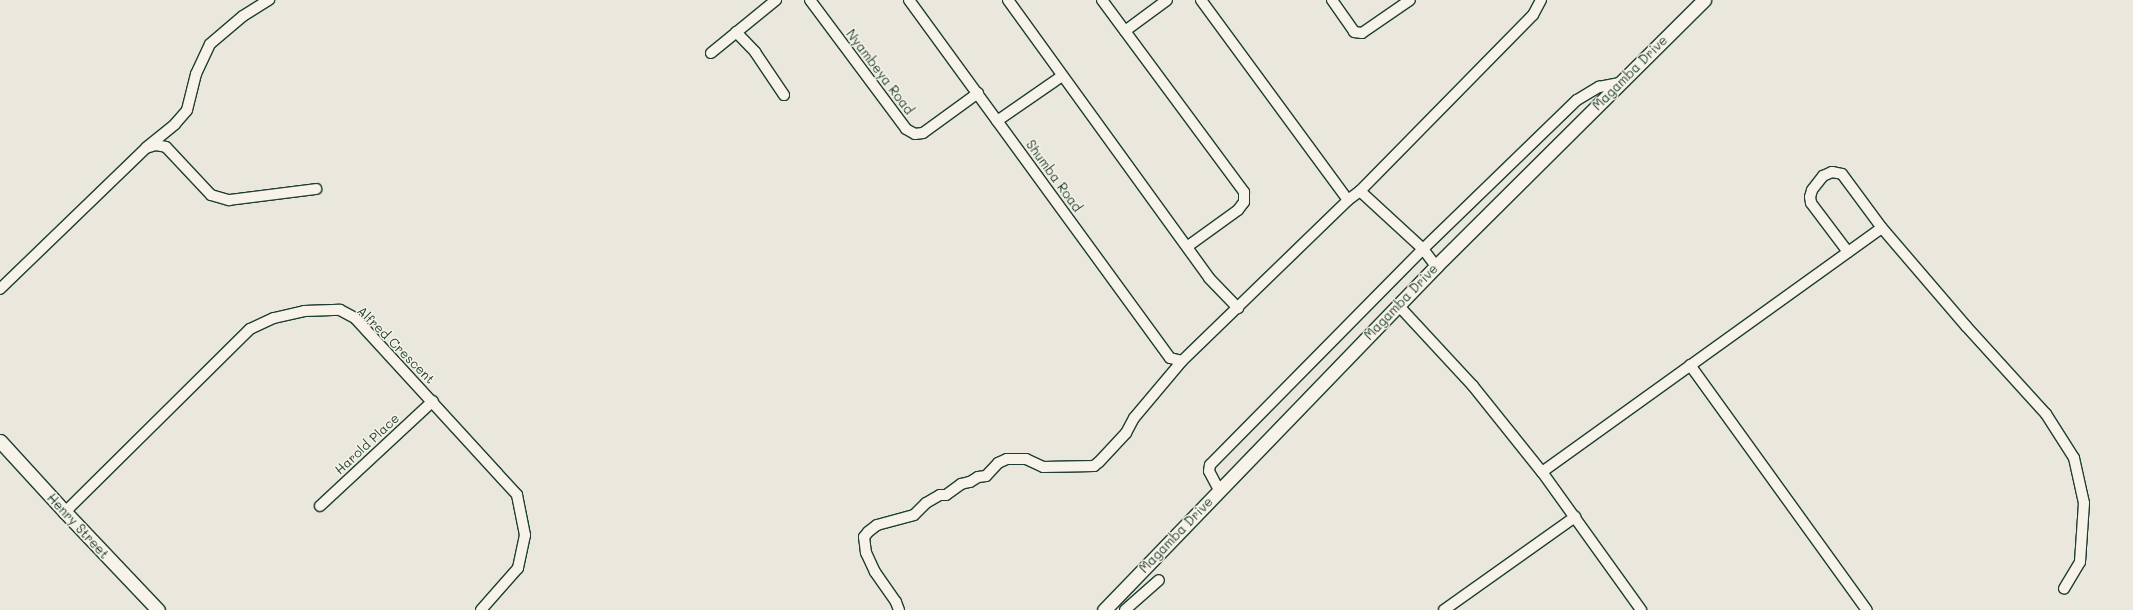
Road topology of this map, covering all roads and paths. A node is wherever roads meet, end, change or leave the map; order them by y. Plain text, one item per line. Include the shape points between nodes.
1 (269, 0) edge
2 (776, 0) edge
3 (810, 0) edge
4 (909, 0) edge
5 (1008, 0) edge
6 (1102, 0) edge
7 (1166, 0) edge
8 (1201, 0) edge
9 (1332, 0) edge
10 (1410, 0) edge
11 (1541, 0) edge
12 (1704, 0) edge
13 (1125, 31) junction
14 (736, 32) junction
15 (711, 53) dead end
16 (1062, 76) junction
17 (1620, 83) junction
18 (978, 93) junction
19 (784, 95) dead end
20 (997, 120) junction
21 (146, 148) junction
22 (316, 189) dead end
23 (1360, 191) junction
24 (1348, 200) junction
25 (1882, 228) junction
26 (1188, 246) junction
27 (1423, 250) junction
28 (1848, 252) junction
29 (1436, 266) junction
30 (0, 289) edge
31 (1398, 304) junction
32 (1238, 308) junction
33 (1182, 361) junction
34 (1690, 365) junction
35 (433, 401) junction
36 (0, 441) edge
37 (1542, 472) junction
38 (1219, 490) junction
39 (320, 506) dead end
40 (65, 512) junction
41 (1575, 517) junction
42 (1158, 580) dead end
43 (2064, 589) dead end
44 (1456, 607) edge
45 (158, 610) edge
46 (481, 610) edge
47 (899, 610) edge
48 (1104, 610) edge
49 (1125, 610) edge
50 (1444, 610) edge
51 (1641, 610) edge
52 (1867, 610) edge

1 - 21 street via 243,16 210,44 196,74 187,110 175,124
2 - 14 street
3 - 18 street, Nyambeya Road via 906,129 915,134 923,133
4 - 18 street, Shumba Road
5 - 16 street
6 - 13 street
7 - 13 street
8 - 24 street
9 - 10 street via 1354,32 1362,33
11 - 23 street via 1533,15
12 - 17 street, Magamba Drive
13 - 26 street via 1244,192 1244,202 1238,210
14 - 15 street
14 - 19 street via 755,52
16 - 20 street
16 - 26 street
17 - 27 street via 1599,87 1577,100
17 - 29 street, Magamba Drive
18 - 20 street, Shumba Road
20 - 33 street, Shumba Road via 1170,358
21 - 22 street via 156,145 166,147 211,195 229,200
21 - 30 street
23 - 24 street
23 - 27 street
24 - 32 street
25 - 28 street
25 - 28 street via 1842,174 1832,172 1824,176 1812,190 1811,203
25 - 43 street via 2046,414 2074,458 2084,502 2080,562
26 - 32 street via 1209,278
27 - 29 street
27 - 38 street via 1210,465 1209,471
28 - 34 street
29 - 31 street, Magamba Drive
31 - 37 street via 1472,386
31 - 38 street, Magamba Drive
32 - 33 street
33 - 47 street via 1134,418 1112,450 1094,466 1043,467 1026,459 1007,459 998,463 986,476 978,476 970,482 961,484 946,495 926,503 914,514 878,525 868,532 864,537 866,553 874,572
34 - 37 street
34 - 52 street
35 - 39 street, Harold Place
35 - 40 street, Alfred Crescent via 355,318 340,310 304,311 274,318 250,329
35 - 46 street, Alfred Crescent via 517,495 525,535 518,568
36 - 40 street, Henry Street
37 - 41 street
38 - 48 street, Magamba Drive
40 - 45 street, Henry Street
41 - 44 street
41 - 51 street
42 - 49 street
44 - 50 street

